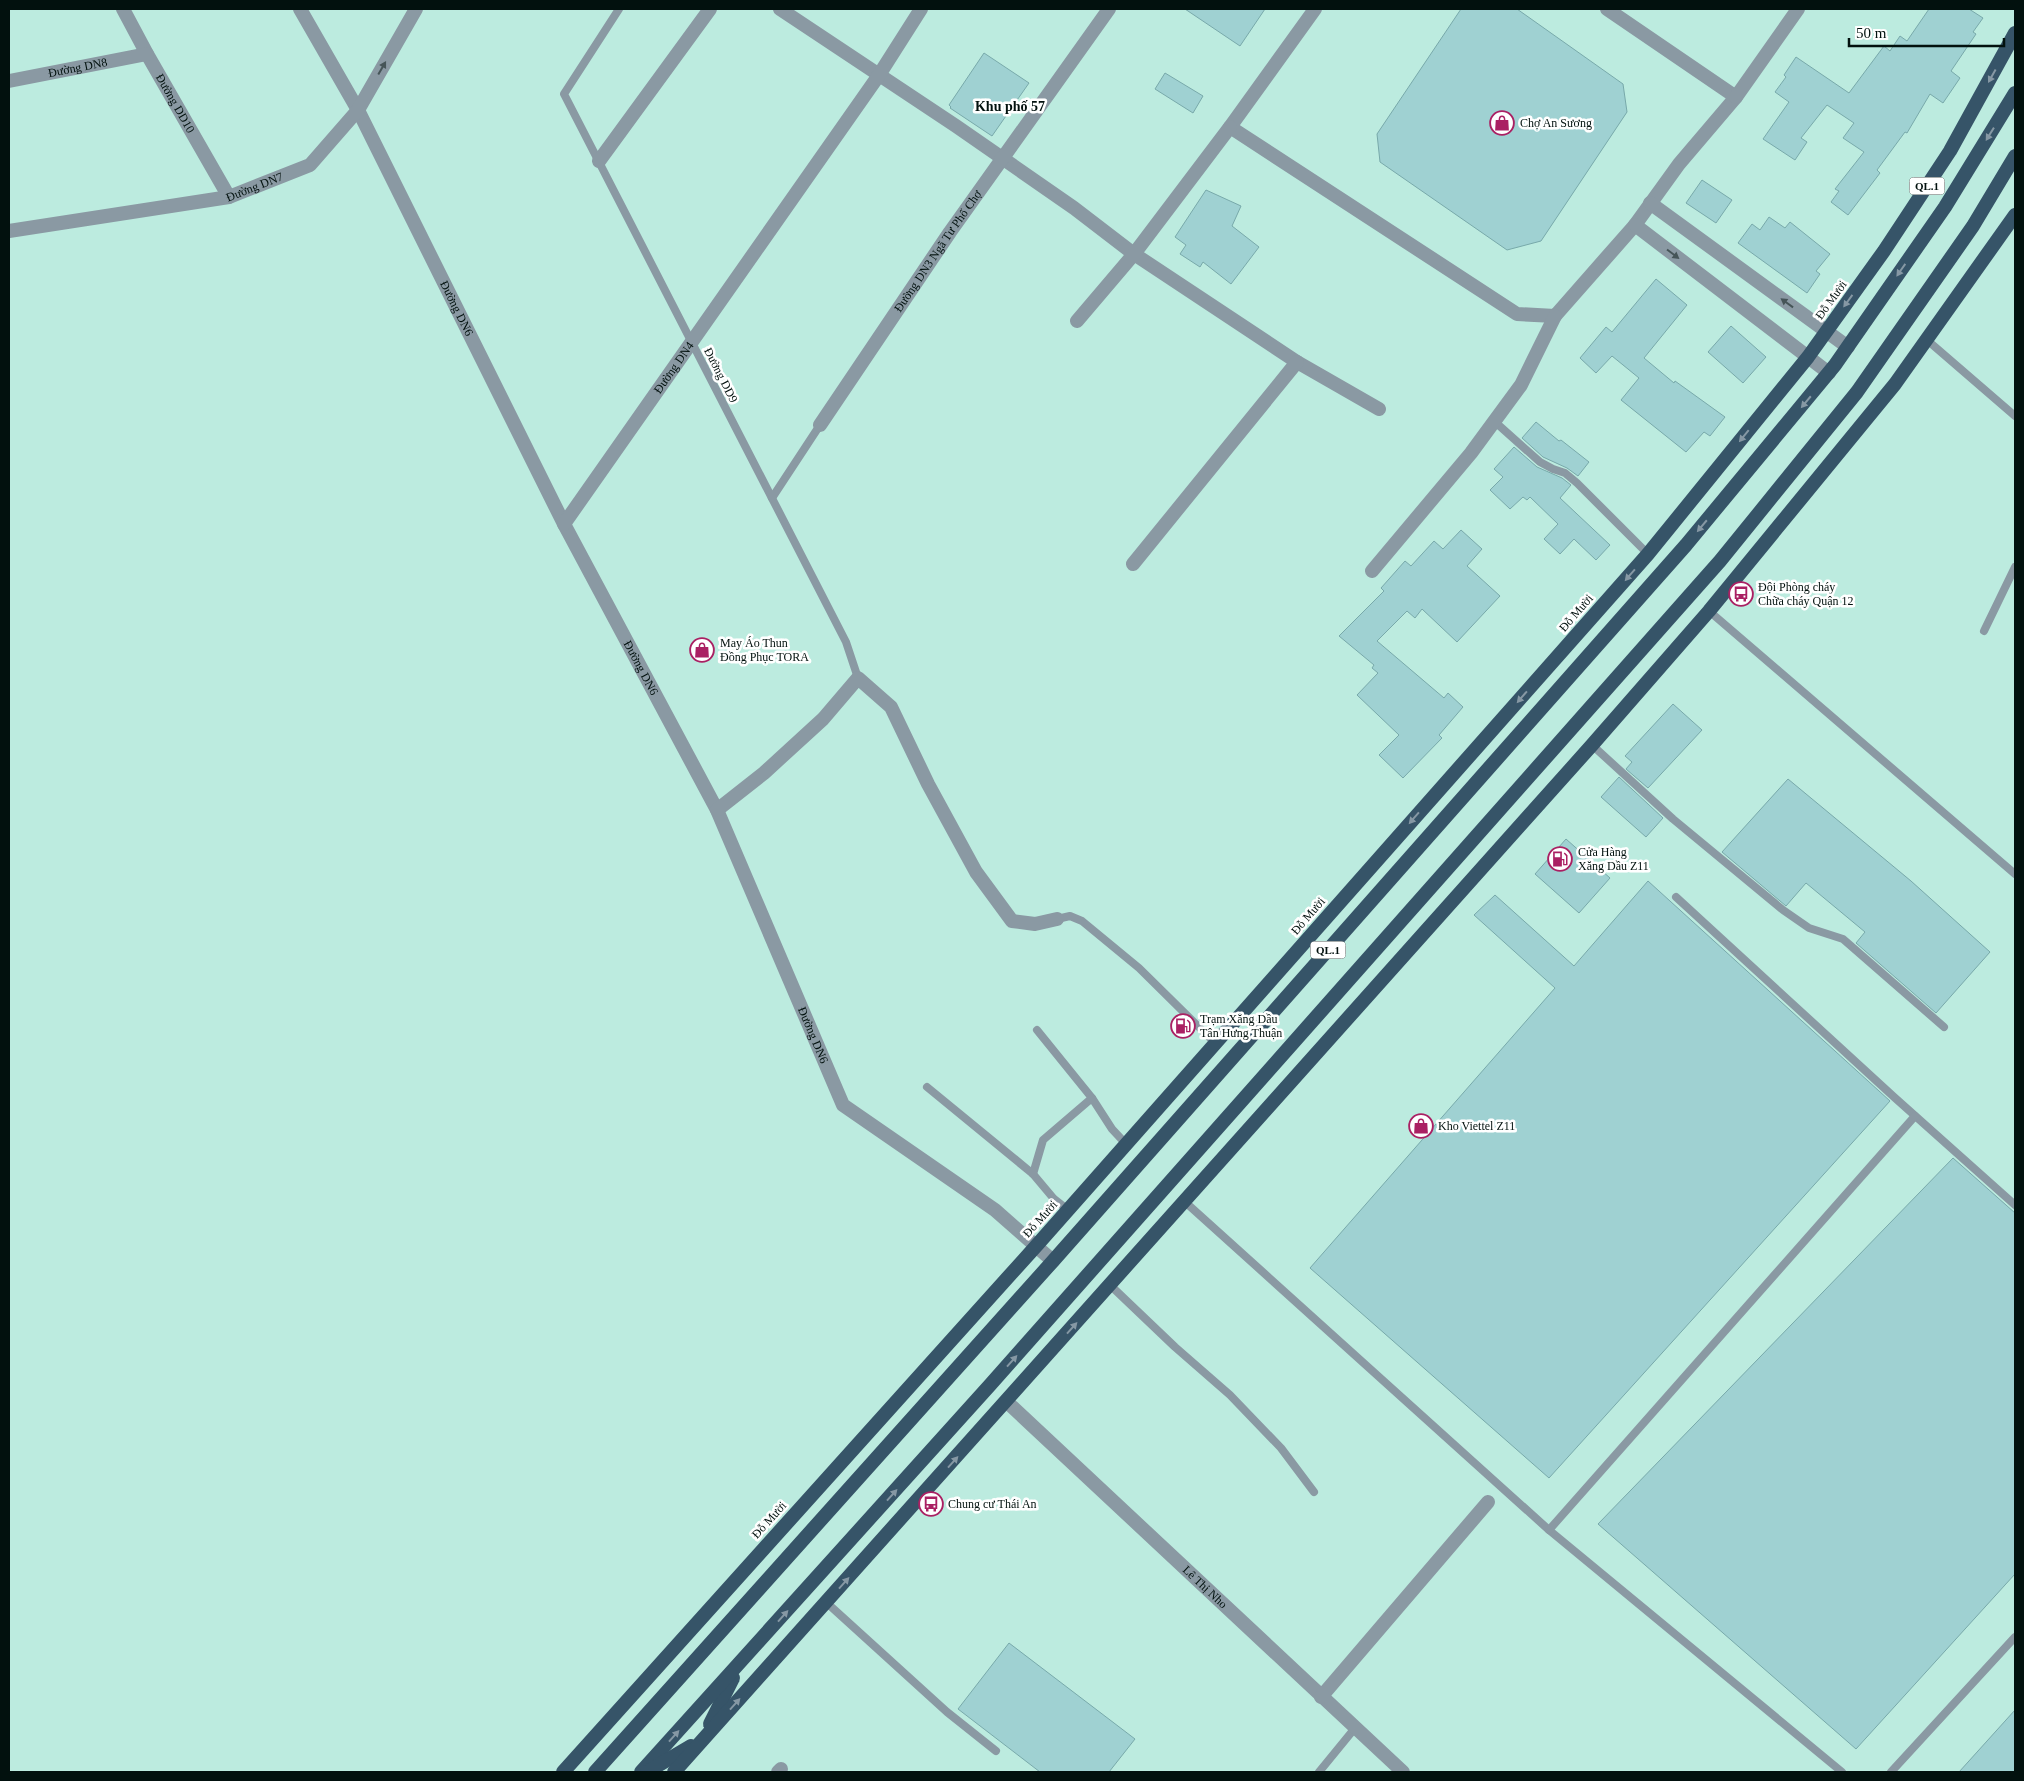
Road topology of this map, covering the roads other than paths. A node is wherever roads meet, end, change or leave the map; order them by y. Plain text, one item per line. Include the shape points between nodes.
1 (123, 9) edge
2 (300, 9) edge
3 (416, 9) edge
4 (619, 9) edge
5 (710, 9) edge
6 (780, 9) edge
7 (921, 9) edge
8 (1109, 9) edge
9 (1315, 9) edge
10 (1607, 9) edge
11 (1798, 9) edge
12 (2015, 33) edge
13 (147, 54) junction
14 (879, 74) junction
15 (9, 80) edge
16 (2015, 92) edge
17 (1736, 97) junction
18 (358, 110) junction
19 (1230, 127) junction
20 (2015, 156) edge
21 (1003, 159) junction
22 (599, 161) junction
23 (229, 196) junction
24 (1650, 203) junction
25 (2015, 214) edge
26 (1635, 225) junction
27 (9, 231) edge
28 (1134, 254) junction
29 (1555, 316) junction
30 (1078, 321) dead end
31 (1826, 332) junction
32 (1927, 340) junction
33 (691, 342) junction
34 (1848, 347) junction
35 (1808, 357) junction
36 (1297, 362) junction
37 (1829, 373) junction
38 (1379, 409) dead end
39 (2015, 416) edge
40 (1494, 421) junction
41 (820, 425) joint
42 (772, 498) junction
43 (564, 524) junction
44 (1648, 554) junction
45 (1133, 564) dead end
46 (2015, 567) edge
47 (1372, 571) dead end
48 (1709, 611) junction
49 (1984, 631) dead end
50 (858, 678) junction
51 (1592, 745) junction
52 (717, 810) junction
53 (2015, 874) edge
54 (1676, 897) dead end
55 (1057, 919) joint
56 (1944, 1027) dead end
57 (1037, 1030) dead end
58 (1215, 1043) junction
59 (927, 1087) dead end
60 (1092, 1098) junction
61 (1915, 1116) junction
62 (1126, 1144) junction
63 (1033, 1174) junction
64 (1184, 1201) junction
65 (2015, 1205) edge
66 (1068, 1210) junction
67 (1037, 1245) junction
68 (1053, 1261) junction
69 (1110, 1285) junction
70 (990, 1385) junction
71 (1007, 1402) junction
72 (1314, 1492) dead end
73 (1488, 1502) dead end
74 (1549, 1530) junction
75 (827, 1603) junction
76 (2015, 1637) edge
77 (741, 1663) junction
78 (1321, 1697) junction
79 (1355, 1728) junction
80 (703, 1740) junction
81 (996, 1751) dead end
82 (563, 1772) edge
83 (595, 1772) edge
84 (641, 1772) edge
85 (647, 1772) edge
86 (674, 1772) edge
87 (688, 1772) edge
88 (1319, 1772) edge
89 (1403, 1772) edge
90 (1842, 1772) edge
91 (1891, 1772) edge

1 - 13 street, Đường DD10
2 - 18 street, Đường DN6
18 -> 3 street, Đường DN7
4 - 22 lane, Đường DD9 via 564,94
5 - 22 street
6 - 14 street
7 - 14 street
8 - 21 street, Đường DN3 Ngã Tư Phố Chợ
9 - 19 street
10 - 17 street
11 - 17 street
12 -> 31 highway, Đỗ Mười / QL.1 via 1950,151
13 - 15 street, Đường DN8
13 - 23 street, Đường DD10
14 - 21 street
14 - 33 street, Đường DN4
16 -> 34 highway, QL.1 via 1945,207
17 - 24 street
18 - 23 street, Đường DN7 via 310,165
18 - 43 street, Đường DN6
19 - 28 street
19 - 29 street via 1516,314
70 -> 20 highway, QL.1 via 1720,561 1857,392 1973,226
21 - 28 street
21 - 41 street, Đường DN3 Ngã Tư Phố Chợ
22 - 33 lane, Đường DD9
23 - 27 street, Đường DN7
24 - 26 street
31 -> 24 street
25 - 32 highway
26 - 29 street
26 -> 35 street
28 - 30 street
28 - 36 street
29 - 40 street via 1521,385
31 - 34 street
31 - 35 highway, Đỗ Mười / QL.1
32 - 39 lane
32 - 48 highway via 1895,384
33 - 42 lane, Đường DD9
33 - 43 street, Đường DN4
34 - 37 highway, QL.1
35 - 37 street
35 -> 44 highway, Đỗ Mười / QL.1
36 - 38 street
36 - 45 street
37 -> 68 highway, QL.1 via 1686,546
40 - 44 lane via 1540,462 1565,473 1577,483
40 - 47 street
41 - 42 lane, Đường DN3 Ngã Tư Phố Chợ
42 - 50 lane, Đường DD9 via 846,642
43 - 52 street, Đường DN6
44 -> 58 highway, Đỗ Mười / QL.1
46 - 49 lane
48 - 51 highway
48 - 53 lane
50 - 52 street via 823,718 764,773
50 - 55 street via 891,706 928,784 976,872 1012,921 1035,924
51 - 56 lane via 1673,819 1783,910 1809,928 1843,939
51 - 64 highway
52 - 67 street, Đường DN6 via 843,1105 995,1210
54 - 61 lane
55 - 58 lane via 1070,916 1082,921 1139,968
57 - 60 lane
58 - 62 highway, Đỗ Mười / QL.1
59 - 63 lane
60 - 62 lane
60 - 63 lane via 1043,1140
61 - 65 lane
61 - 74 lane
62 - 66 highway, Đỗ Mười / QL.1
63 - 66 lane
64 - 69 highway
64 - 74 lane
66 - 67 highway, Đỗ Mười / QL.1
67 - 68 street, Đường DN6
67 - 82 highway, Đỗ Mười / QL.1
68 - 83 highway, QL.1
71 -> 69 highway
69 - 72 lane via 1230,1395 1281,1448
70 - 71 highway
77 -> 70 highway, QL.1
75 -> 71 highway
71 - 78 street, Lê Thị Nho
73 - 78 street
74 - 90 lane
80 -> 75 highway
75 - 81 lane via 947,1712
76 - 91 lane
77 - 80 highway
84 -> 77 highway, QL.1
78 - 79 street, Lê Thị Nho
79 - 88 lane
79 - 89 street, Lê Thị Nho
80 - 85 highway
80 - 86 highway
80 - 87 highway

